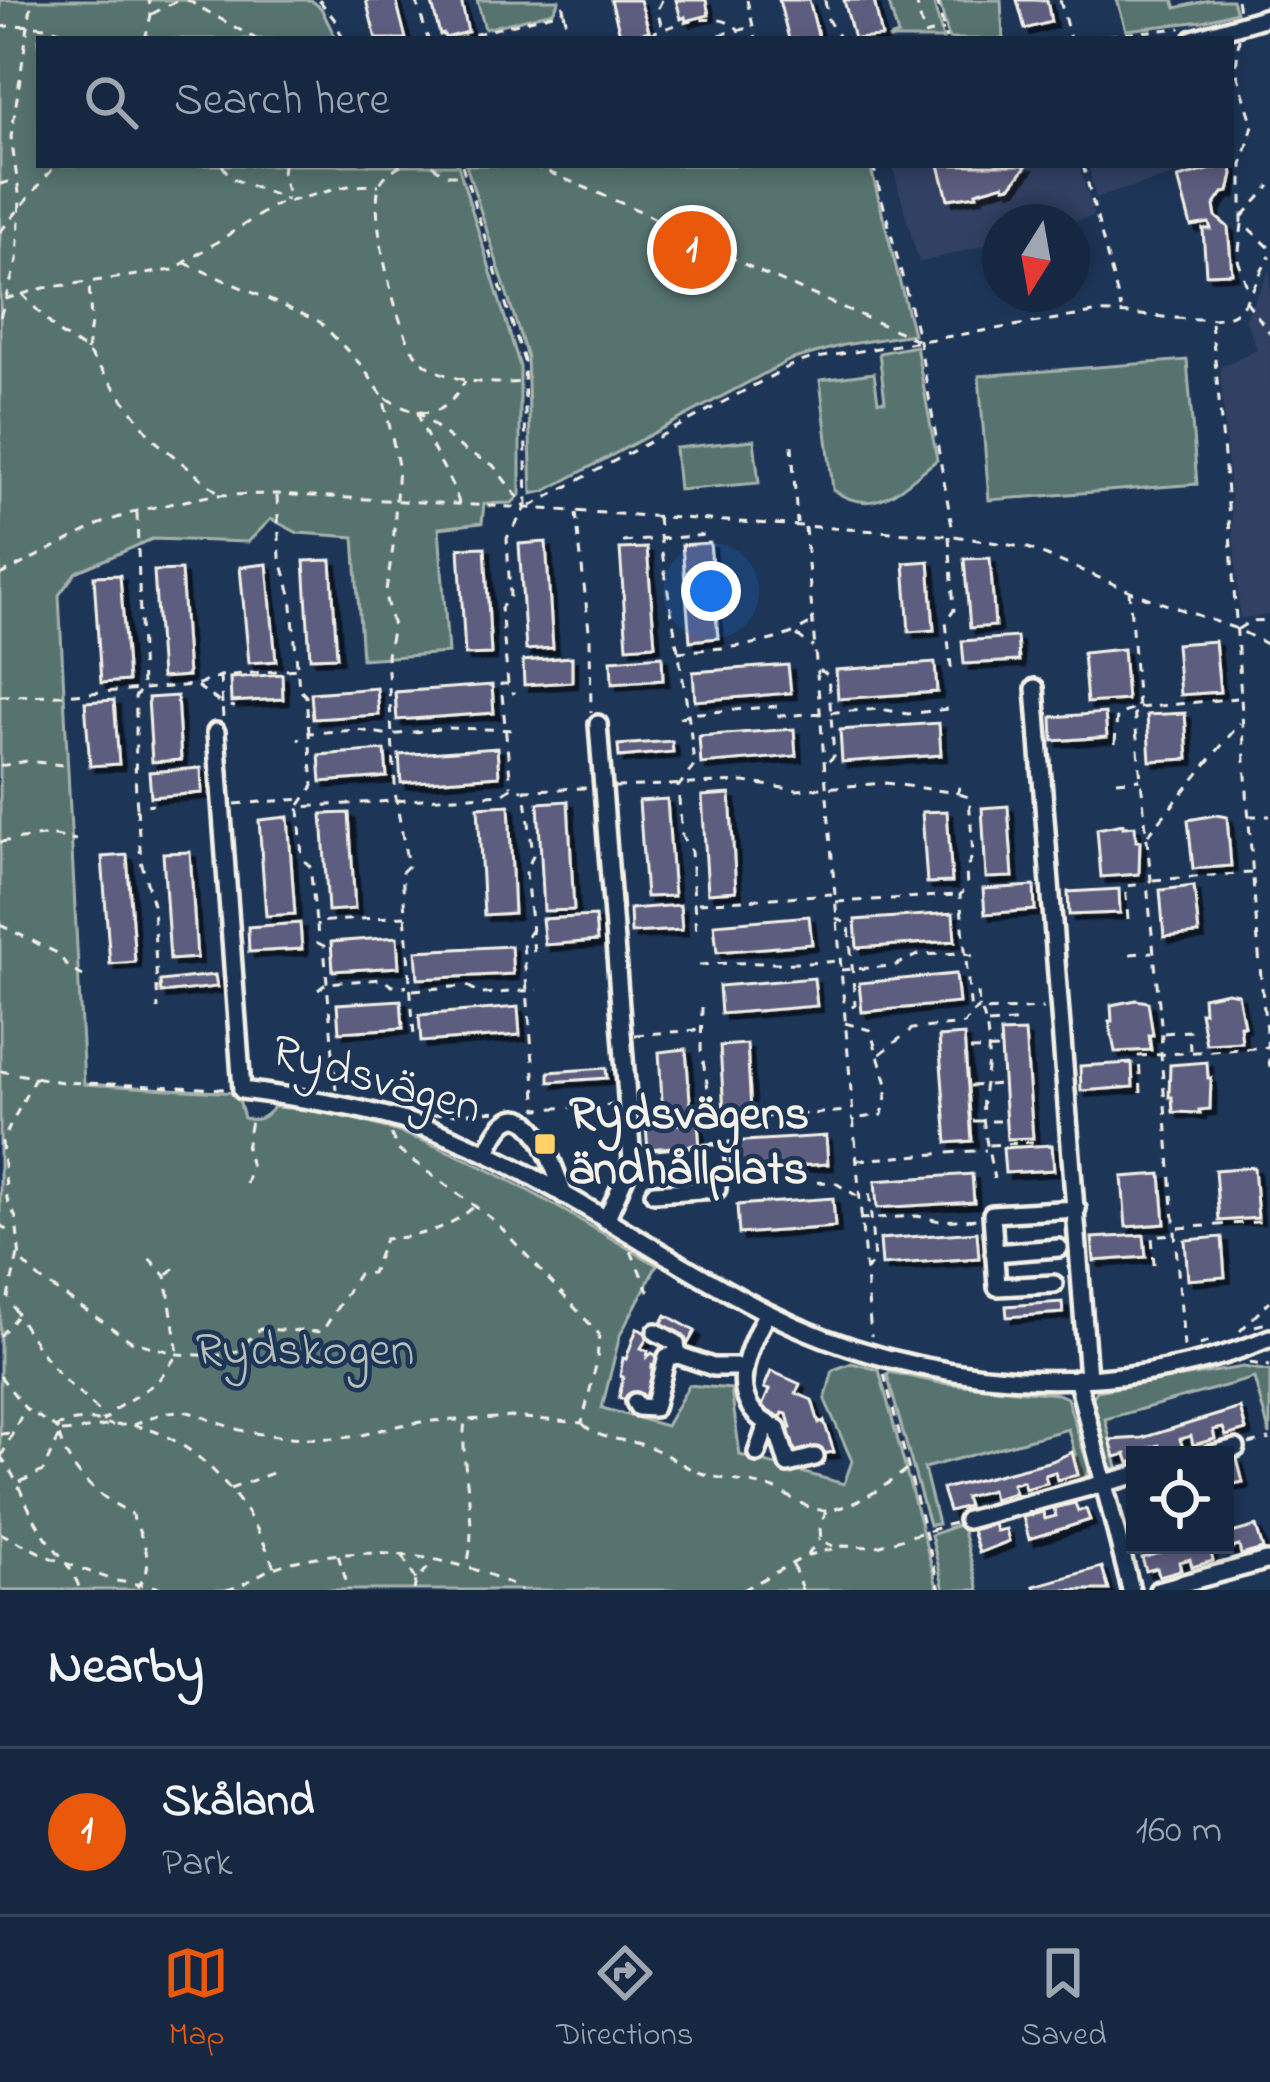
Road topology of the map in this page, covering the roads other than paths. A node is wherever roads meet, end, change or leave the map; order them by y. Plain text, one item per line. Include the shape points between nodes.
1 (1270, 16) edge
2 (1196, 33) edge
3 (1035, 688) dead end
4 (598, 724) road end
5 (216, 732) road end
6 (487, 1153) junction
7 (632, 1161) junction
8 (654, 1193) dead end
9 (564, 1195) junction
10 (1076, 1208) junction
11 (606, 1220) junction
12 (1059, 1248) dead end
13 (994, 1253) junction
14 (1054, 1284) dead end
15 (767, 1313) junction
16 (656, 1332) dead end
17 (1270, 1338) edge
18 (678, 1355) junction
19 (744, 1367) junction
20 (1083, 1378) junction
21 (635, 1402) dead end
22 (767, 1424) junction
23 (757, 1453) dead end
24 (815, 1457) dead end
25 (1126, 1477) edge
26 (1102, 1484) junction
27 (967, 1520) road end
28 (1266, 1561) dead end
29 (1132, 1590) edge
30 (1158, 1590) edge

1 - 2 street
3 - 10 street
4 - 7 street
5 - 6 street, Rydsvägen via 242,1090 381,1114
6 - 9 street, Rydsvägen
6 - 9 street via 502,1126 529,1123
7 - 8 street via 714,1154 717,1189
7 - 11 street
9 - 11 street, Rydsvägen
10 - 13 street via 992,1214
10 - 20 street
11 - 15 street, Rydsvägen
12 - 13 street
13 - 14 street via 997,1287
15 - 19 street
15 - 20 street, Rydsvägen via 926,1367
16 - 18 street via 676,1343
17 - 20 street, Rydsvägen via 1185,1364
18 - 19 street
18 - 21 street via 667,1357 654,1408
19 - 22 street via 746,1401
20 - 26 street
22 - 23 street
22 - 24 street via 777,1428 788,1464
25 - 26 street
26 - 27 street
26 - 29 street
28 - 30 street

